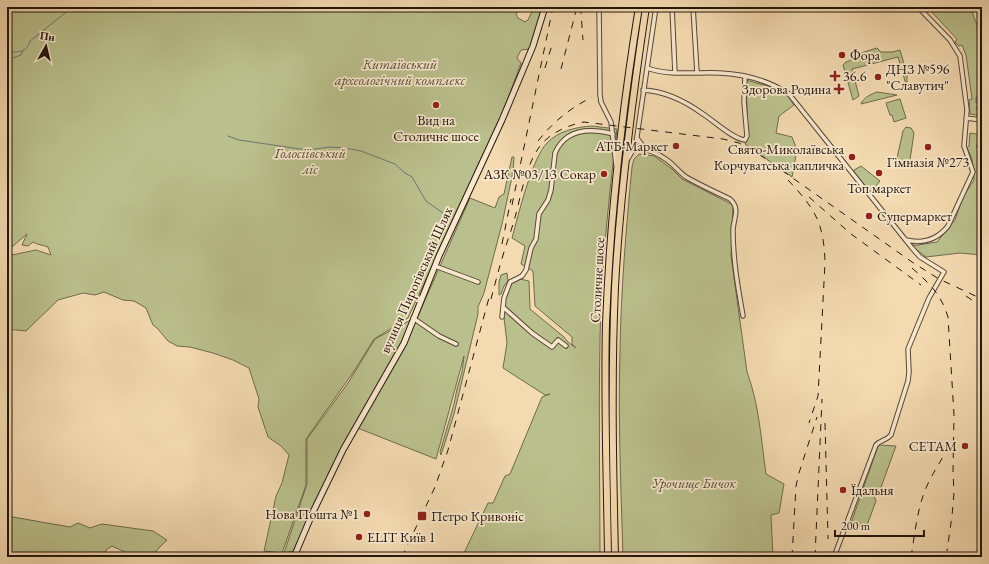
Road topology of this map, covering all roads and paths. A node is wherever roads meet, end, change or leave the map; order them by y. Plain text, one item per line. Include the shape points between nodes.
1 (545, 7) edge
2 (599, 7) edge
3 (639, 7) edge
4 (646, 7) edge
5 (656, 7) edge
6 (672, 7) edge
7 (693, 7) edge
8 (918, 7) edge
9 (647, 68) junction
10 (675, 73) junction
11 (697, 73) junction
12 (745, 76) junction
13 (643, 90) junction
14 (966, 118) junction
15 (982, 120) edge
16 (612, 134) junction
17 (637, 138) junction
18 (633, 150) junction
19 (646, 150) junction
20 (625, 161) junction
21 (617, 174) junction
22 (906, 240) junction
23 (435, 266) junction
24 (478, 282) dead end
25 (503, 307) junction
26 (743, 316) dead end
27 (502, 317) dead end
28 (413, 318) junction
29 (456, 344) dead end
30 (566, 346) dead end
31 (294, 557) edge
32 (608, 557) edge
33 (615, 557) edge
34 (834, 557) edge

1 - 23 street, вулиця Пирогівський Шлях via 533,46 502,120
2 - 16 street via 600,95 609,117
3 - 21 highway, Столичне шосе
4 - 20 highway, Столичне шосе
5 - 9 street
6 - 10 street
7 - 11 street
8 - 14 street via 950,40 960,56
9 - 10 street
9 - 13 street
10 - 11 street
11 - 12 street
12 - 13 street via 745,140 675,97
12 - 22 street via 781,88 794,98
13 - 17 street
14 - 15 street
14 - 22 street via 964,146 973,172 948,226 941,234 926,242
16 - 21 street
16 - 25 street via 577,132 567,137 557,148 551,190 539,214 536,239 526,270 522,276 510,282
17 - 18 street
17 - 19 street
18 - 19 street
18 - 20 street
19 - 26 street via 668,161 685,176 735,203 734,258
20 - 33 highway, Столичне шосе via 616,271 613,362
21 - 32 highway, Столичне шосе via 606,329
22 - 34 street via 920,257 944,272 929,298 908,349 908,381 891,435 876,445
23 - 24 street
23 - 28 street, вулиця Пирогівський Шлях
25 - 27 street
25 - 30 street via 552,347 558,340
28 - 29 street
28 - 31 street, вулиця Пирогівський Шлях via 404,343 343,450

